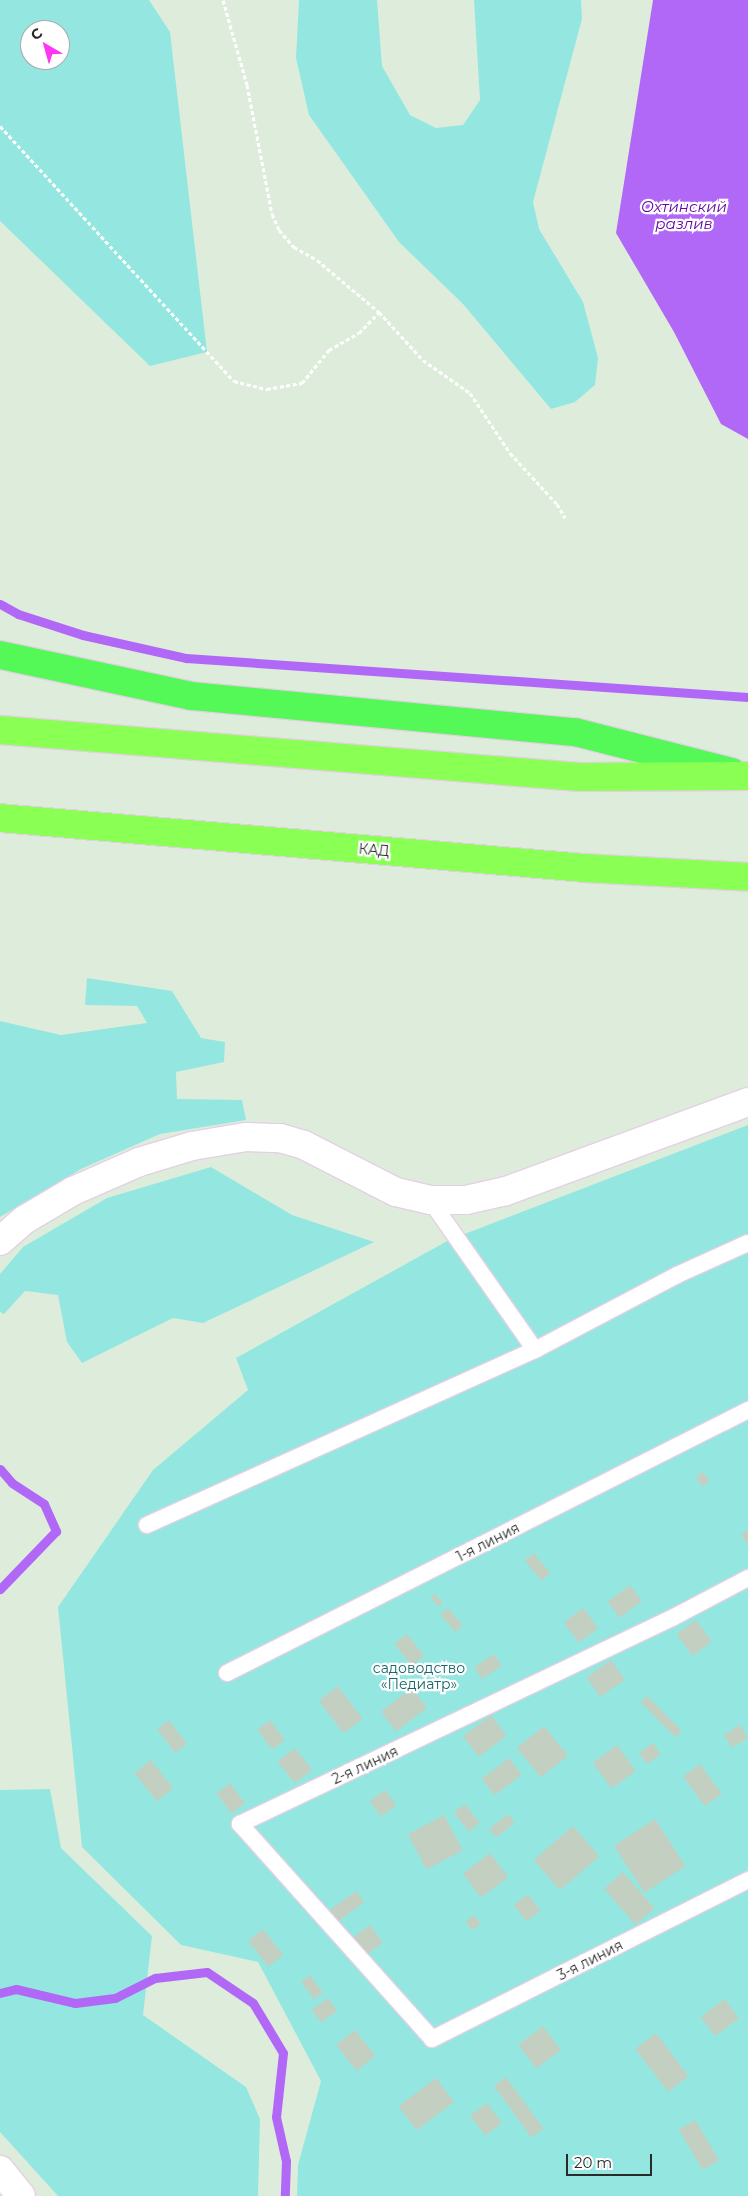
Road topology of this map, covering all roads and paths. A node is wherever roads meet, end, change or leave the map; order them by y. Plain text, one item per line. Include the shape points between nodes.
1 (223, 0) edge
2 (0, 126) edge
3 (379, 312) junction
4 (566, 518) dead end
5 (0, 655) edge
6 (0, 730) edge
7 (748, 776) edge
8 (0, 818) edge
9 (748, 877) edge
10 (748, 1102) edge
11 (430, 1200) junction
12 (0, 1241) edge
13 (748, 1243) edge
14 (535, 1350) junction
15 (748, 1410) edge
16 (147, 1525) dead end
17 (748, 1578) edge
18 (227, 1674) dead end
19 (748, 1880) edge
20 (432, 2039) joint
21 (0, 2170) edge
22 (21, 2196) edge

1 - 3 path via 248,85 272,214 279,230 294,247 317,260
2 - 3 path via 234,381 267,389 302,383 329,350 359,333
3 - 4 path via 423,360 470,393 510,453
5 - 7 main road via 191,696 575,732
6 - 7 highway via 579,777
8 - 9 highway, КАД via 584,868
10 - 11 street via 506,1191 466,1200
11 - 12 street via 396,1192 304,1145 280,1138 246,1137 192,1146 139,1162 73,1191 24,1220
11 - 14 lane
13 - 14 lane via 677,1275
14 - 16 lane
15 - 18 lane, 1-я линия
17 - 20 lane, 2-я линия via 674,1617 240,1824
19 - 20 lane, 3-я линия
21 - 22 street

